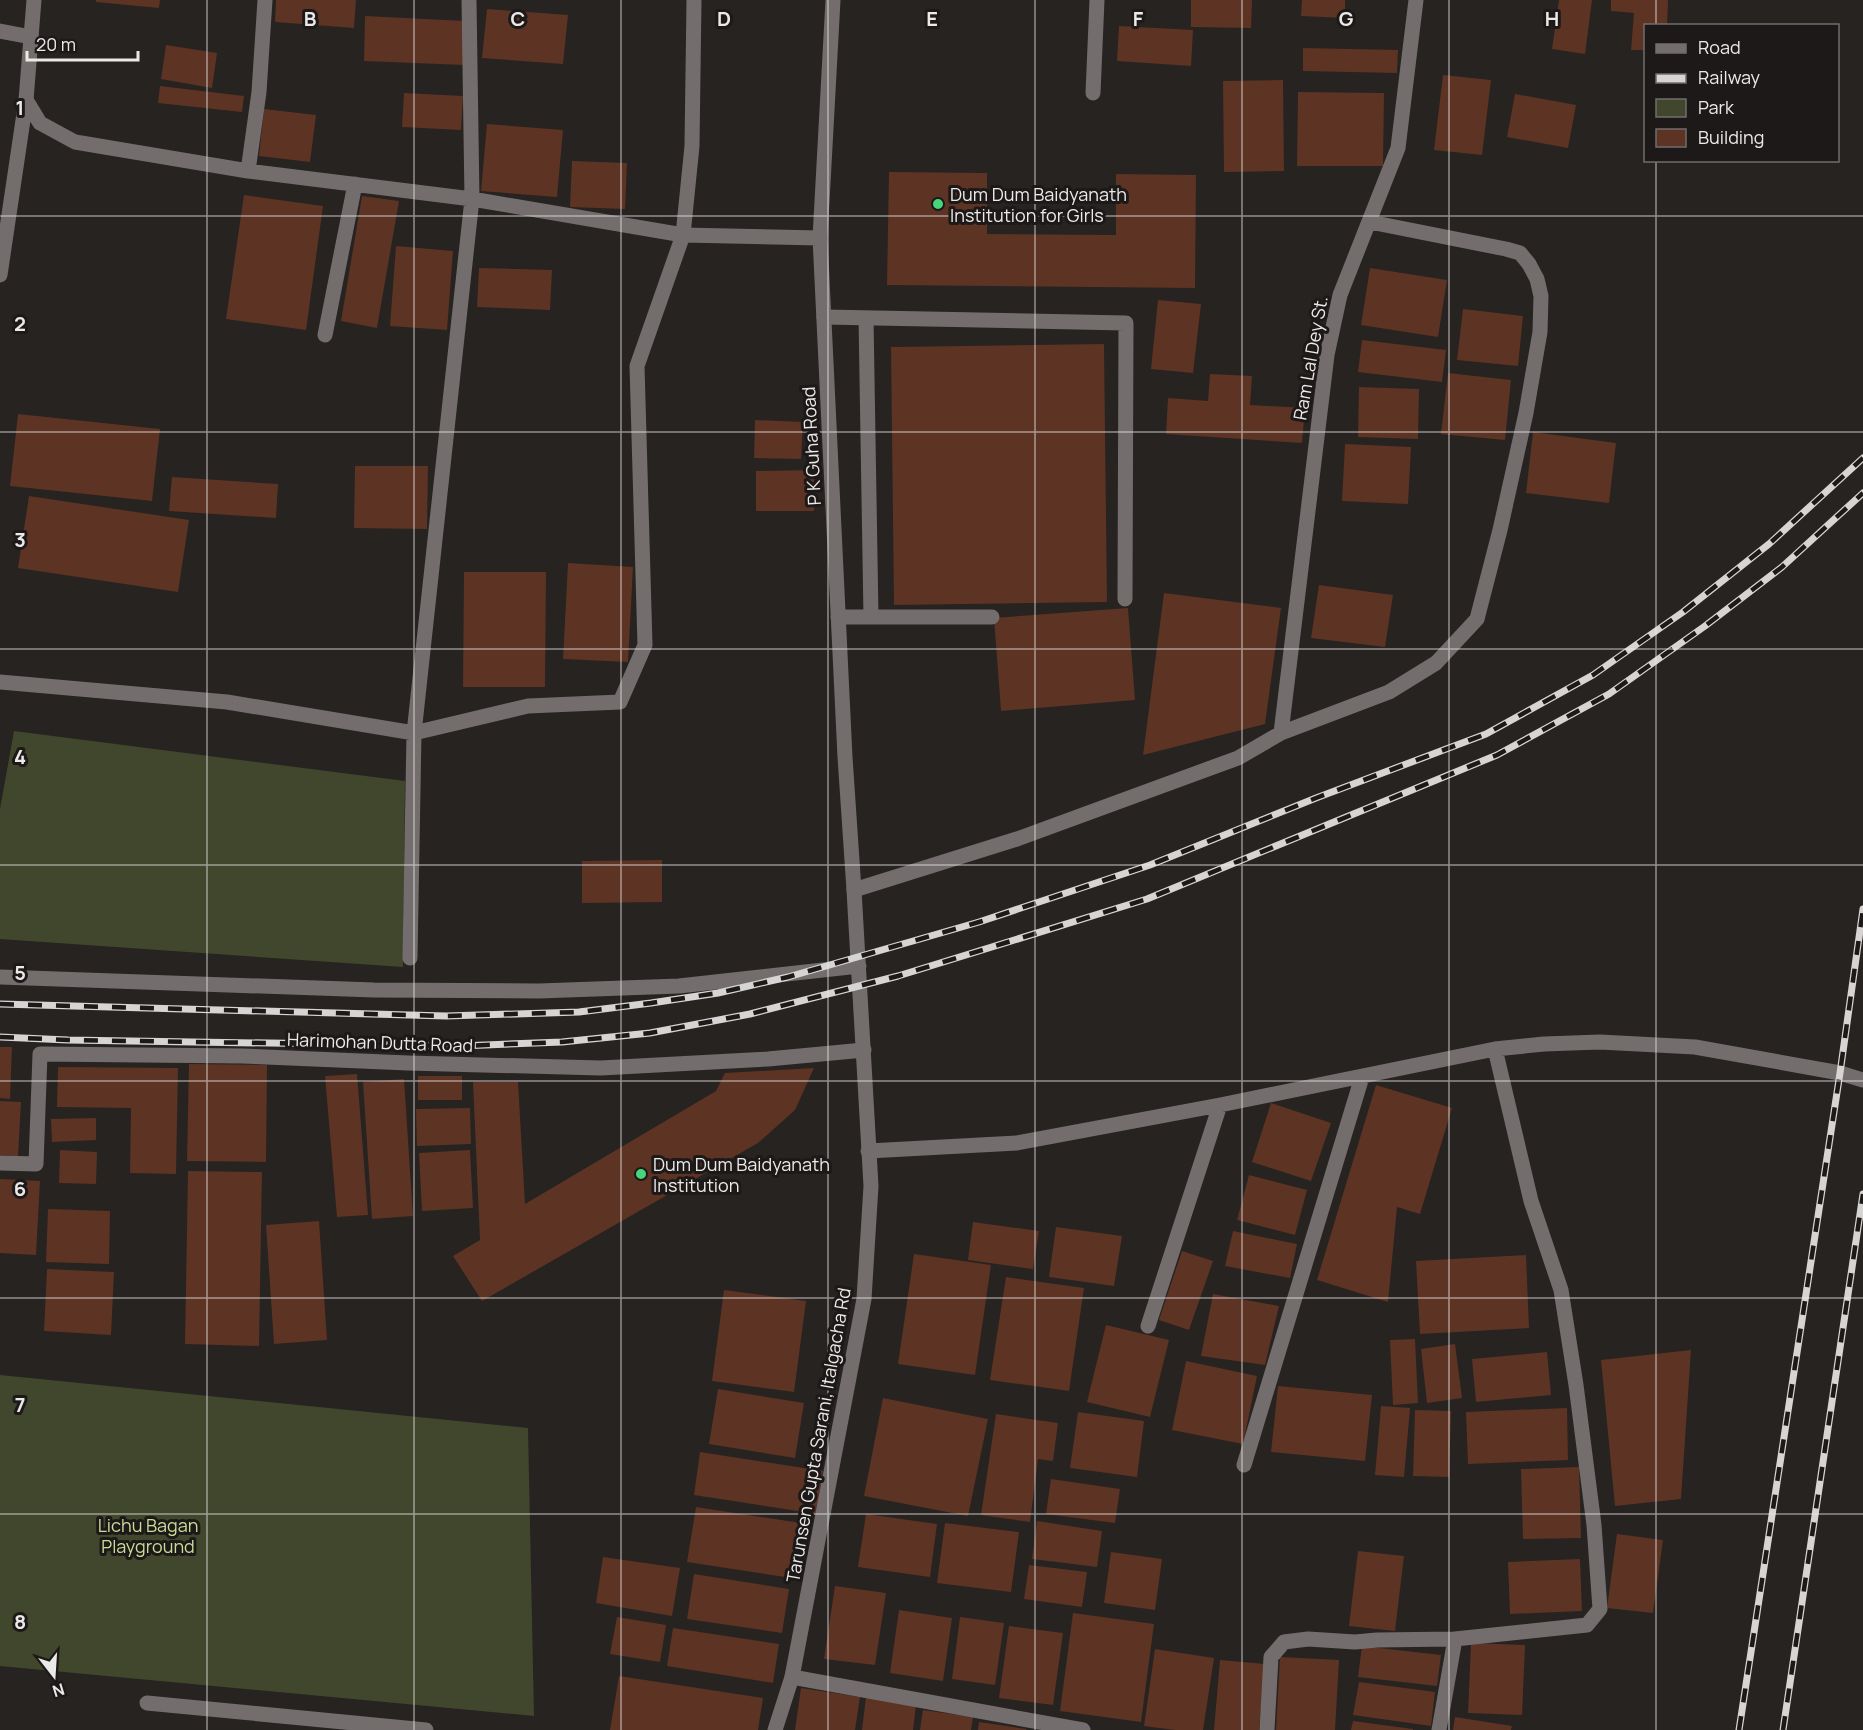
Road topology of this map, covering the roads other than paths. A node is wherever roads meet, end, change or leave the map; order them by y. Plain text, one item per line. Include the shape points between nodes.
1 (34, 0) edge
2 (266, 0) edge
3 (469, 0) edge
4 (694, 0) edge
5 (833, 0) edge
6 (1097, 0) edge
7 (1416, 0) edge
8 (0, 31) edge
9 (31, 37) junction
10 (1093, 93) dead end
11 (26, 100) junction
12 (248, 171) junction
13 (355, 184) junction
14 (472, 199) junction
15 (1370, 222) junction
16 (683, 235) junction
17 (820, 238) junction
18 (0, 275) edge
19 (824, 317) junction
20 (866, 318) junction
21 (325, 335) dead end
22 (1125, 598) dead end
23 (838, 617) junction
24 (871, 617) junction
25 (992, 617) dead end
26 (0, 682) edge
27 (414, 733) junction
28 (1281, 733) junction
29 (854, 890) junction
30 (410, 958) dead end
31 (859, 966) junction
32 (0, 977) edge
33 (1496, 1049) junction
34 (864, 1050) junction
35 (1362, 1077) junction
36 (1863, 1080) edge
37 (1220, 1106) junction
38 (868, 1151) junction
39 (0, 1163) edge
40 (1148, 1326) dead end
41 (1244, 1465) dead end
42 (1455, 1639) junction
43 (792, 1677) junction
44 (147, 1703) dead end
45 (426, 1730) edge
46 (775, 1730) edge
47 (1083, 1730) edge
48 (1266, 1730) edge
49 (1438, 1730) edge

1 - 9 street
2 - 12 street
3 - 14 street
4 - 16 street via 692,146
5 - 17 street, P K Guha Road
6 - 10 street
7 - 15 street, Ram Lal Dey St. via 1398,148
8 - 9 street
9 - 11 street
11 - 12 street via 40,123 75,142
11 - 18 street
12 - 13 street
13 - 14 street
13 - 21 street
14 - 16 street
14 - 27 street
15 - 28 street, Ram Lal Dey St. via 1340,295 1327,355
15 - 28 street via 1520,254 1537,279 1541,296 1540,332 1526,413 1477,619 1436,663 1389,692
16 - 17 street
16 - 27 street via 637,366 645,645 620,702 528,706
17 - 19 street, P K Guha Road
19 - 20 street
19 - 23 street, P K Guha Road
20 - 22 street via 1126,323
20 - 24 street
23 - 24 street
23 - 29 street, P K Guha Road
24 - 25 street
26 - 27 street via 227,702
27 - 30 street
28 - 29 street via 1238,758 1017,839
29 - 31 street, Tarunsen Gupta Sarani, Italgacha Rd
31 - 32 street via 679,986 562,991 374,990
31 - 34 street, Tarunsen Gupta Sarani, Italgacha Rd
33 - 35 street
33 - 36 street via 1600,1042 1695,1047 1840,1072
33 - 42 street via 1532,1202 1561,1290 1594,1525 1600,1609 1587,1625
34 - 38 street, Tarunsen Gupta Sarani, Italgacha Rd
34 - 39 street, Harimohan Dutta Road via 601,1068 242,1056 40,1054 36,1164
35 - 37 street
35 - 41 street
37 - 38 street via 1017,1143
37 - 40 street
38 - 43 street, Tarunsen Gupta Sarani, Italgacha Rd via 871,1186 864,1299
42 - 48 street via 1284,1642 1271,1657
42 - 49 street
43 - 46 street, Tarunsen Gupta Sarani, Italgacha Rd
43 - 47 street
44 - 45 street

